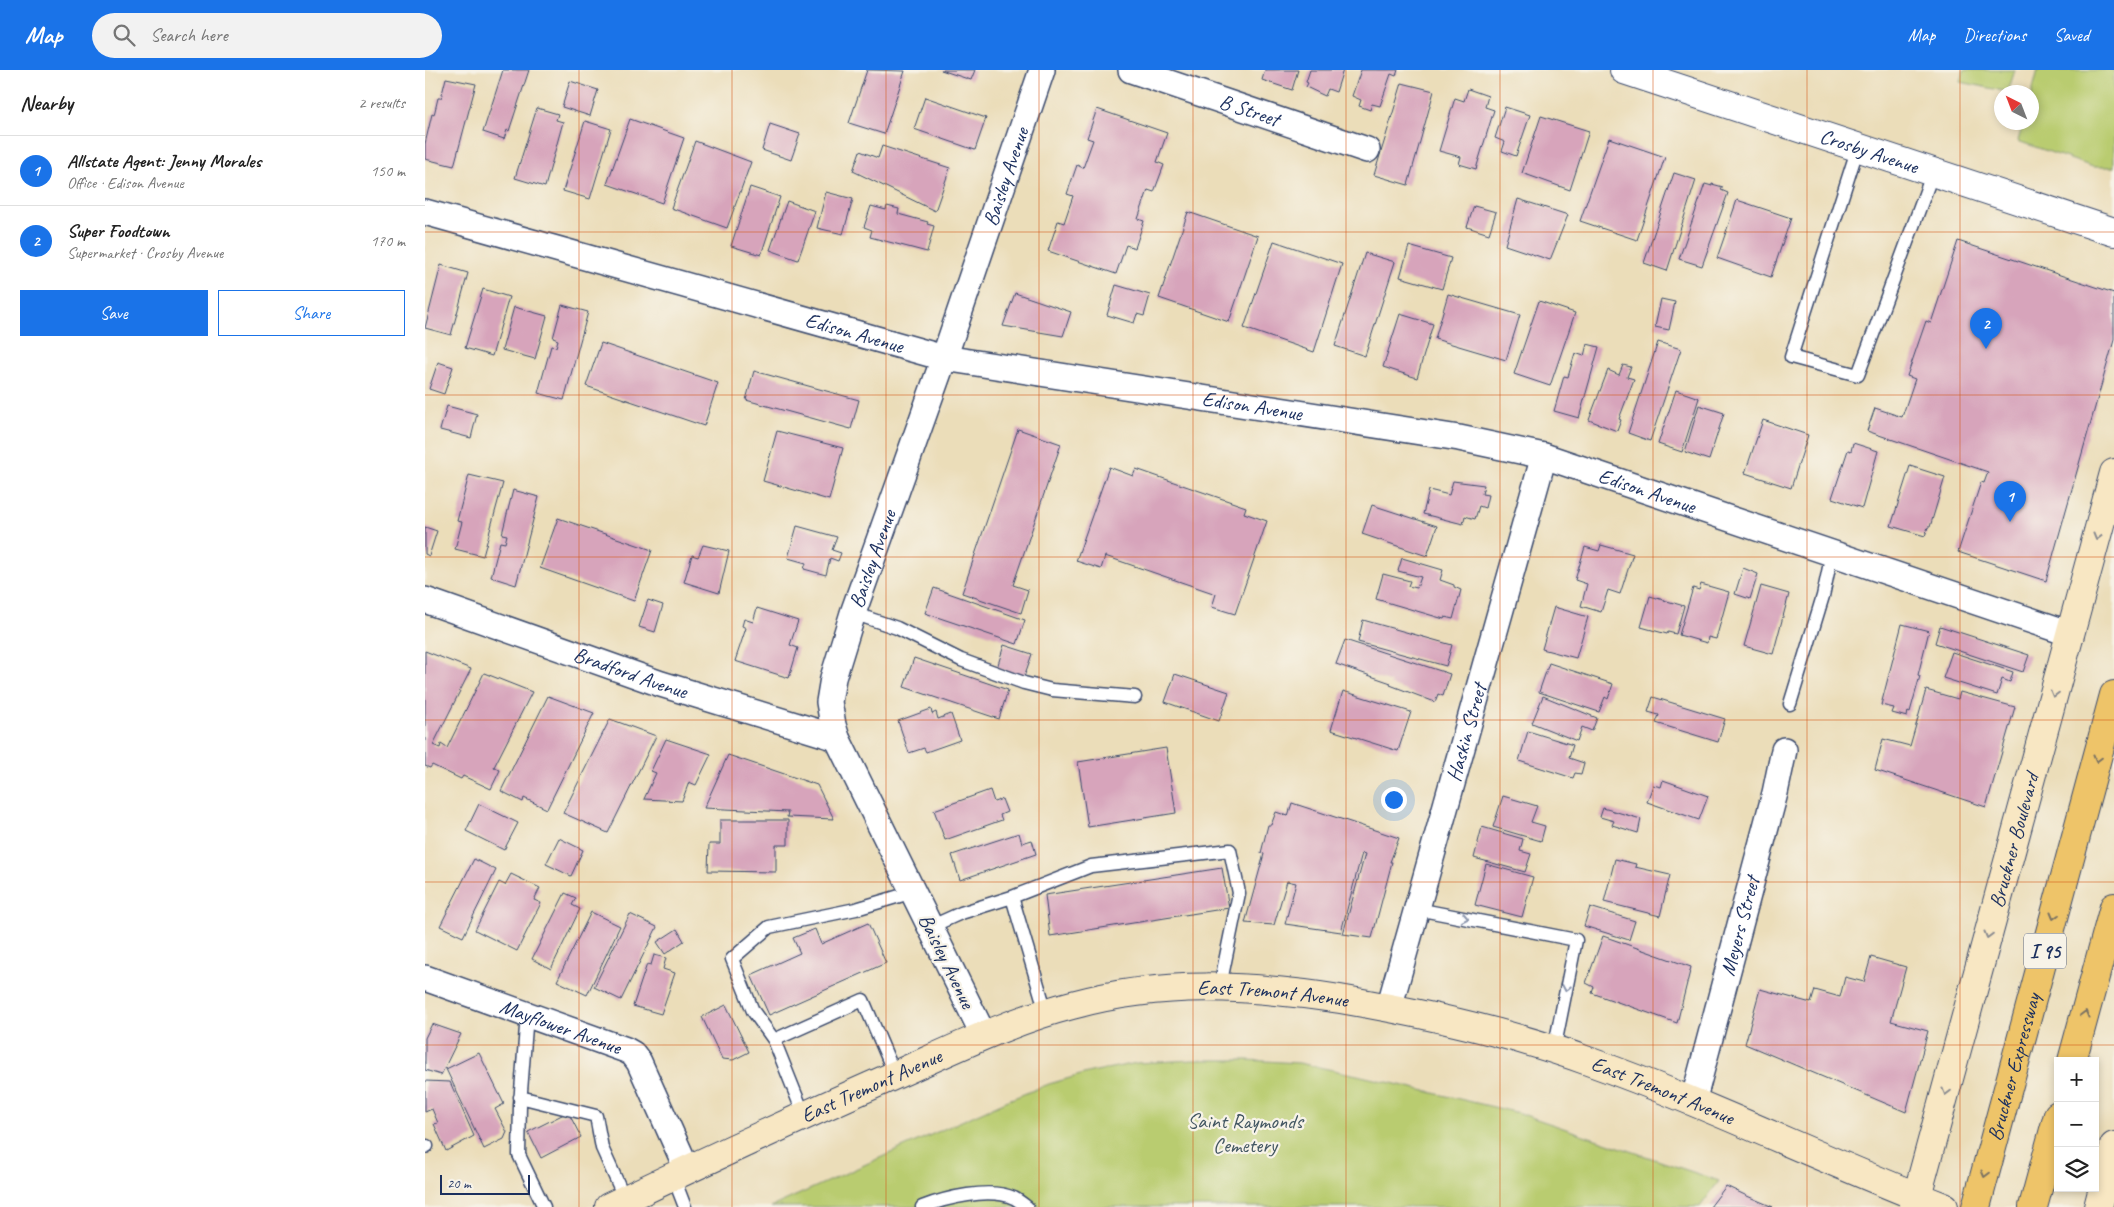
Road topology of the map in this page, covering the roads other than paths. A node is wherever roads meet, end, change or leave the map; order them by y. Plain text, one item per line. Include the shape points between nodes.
1 (1042, 70) edge
2 (1131, 70) edge
3 (1624, 70) edge
4 (1858, 147) junction
5 (1367, 150) dead end
6 (1933, 172) junction
7 (425, 212) edge
8 (2114, 232) edge
9 (944, 358) junction
10 (1544, 456) junction
11 (2114, 473) edge
12 (1832, 552) junction
13 (425, 600) edge
14 (853, 613) junction
15 (2071, 634) junction
16 (2114, 695) edge
17 (1135, 697) dead end
18 (1790, 704) dead end
19 (837, 738) junction
20 (1784, 750) dead end
21 (913, 892) junction
22 (1012, 897) junction
23 (2114, 907) edge
24 (1417, 909) junction
25 (930, 927) junction
26 (425, 978) edge
27 (1220, 986) junction
28 (1389, 1008) junction
29 (1046, 1012) junction
30 (527, 1014) junction
31 (984, 1036) junction
32 (774, 1040) junction
33 (1554, 1050) junction
34 (2073, 1057) edge
35 (895, 1075) junction
36 (521, 1097) junction
37 (1693, 1102) junction
38 (804, 1115) junction
39 (2054, 1130) edge
40 (2114, 1146) edge
41 (680, 1172) junction
42 (617, 1203) edge
43 (1929, 1204) edge
44 (544, 1207) edge
45 (685, 1207) edge
46 (922, 1207) edge
47 (1027, 1207) edge
48 (1976, 1207) edge
49 (2033, 1207) edge
50 (2098, 1207) edge

1 - 9 street, Baisley Avenue
2 - 5 street, B Street
3 - 4 street, Crosby Avenue
4 - 6 street, Crosby Avenue
4 - 6 lane via 1791,357 1859,375
6 - 8 street, Crosby Avenue
7 - 9 street, Edison Avenue
9 - 10 street, Edison Avenue via 1459,438
9 - 14 street, Baisley Avenue
10 - 12 street, Edison Avenue
10 - 24 street, Haskin Street
11 -> 15 main road, Bruckner Boulevard
12 - 15 street, Edison Avenue
12 - 18 lane via 1823,596
13 - 19 street, Bradford Avenue via 661,684
14 - 17 lane via 897,628 961,660 1024,683 1052,690
14 - 19 street, Baisley Avenue via 830,690 830,714
15 -> 43 main road, Bruckner Boulevard
16 -> 48 highway, Bruckner Expressway / I 95
19 - 21 street, Baisley Avenue
20 - 37 street, Meyers Street
21 - 25 street, Baisley Avenue
21 - 32 lane via 856,909 769,927 732,959 753,1011
22 - 25 lane via 961,912
22 - 27 lane via 1091,866 1231,850 1239,893
22 - 29 lane
34 -> 23 highway, I 95
24 - 28 street, Haskin Street
24 -> 33 lane via 1576,940
25 - 31 street, Baisley Avenue
26 - 30 street, Mayflower Avenue
27 - 28 main road, East Tremont Avenue via 1276,990
27 - 29 main road, East Tremont Avenue via 1127,993
28 - 33 main road, East Tremont Avenue
29 - 31 main road, East Tremont Avenue
30 - 36 lane
30 - 41 street, Mayflower Avenue via 633,1054 643,1069
31 - 35 main road, East Tremont Avenue
32 - 35 lane via 863,1000
32 - 38 lane
33 - 37 main road, East Tremont Avenue
35 - 38 main road, East Tremont Avenue
36 - 42 lane via 597,1116
36 - 44 lane via 519,1155
37 - 43 main road, East Tremont Avenue
38 - 41 main road, East Tremont Avenue
39 - 49 highway
40 - 50 main road
41 - 42 main road, East Tremont Avenue
41 - 45 lane
46 - 47 lane via 981,1193 1013,1198

